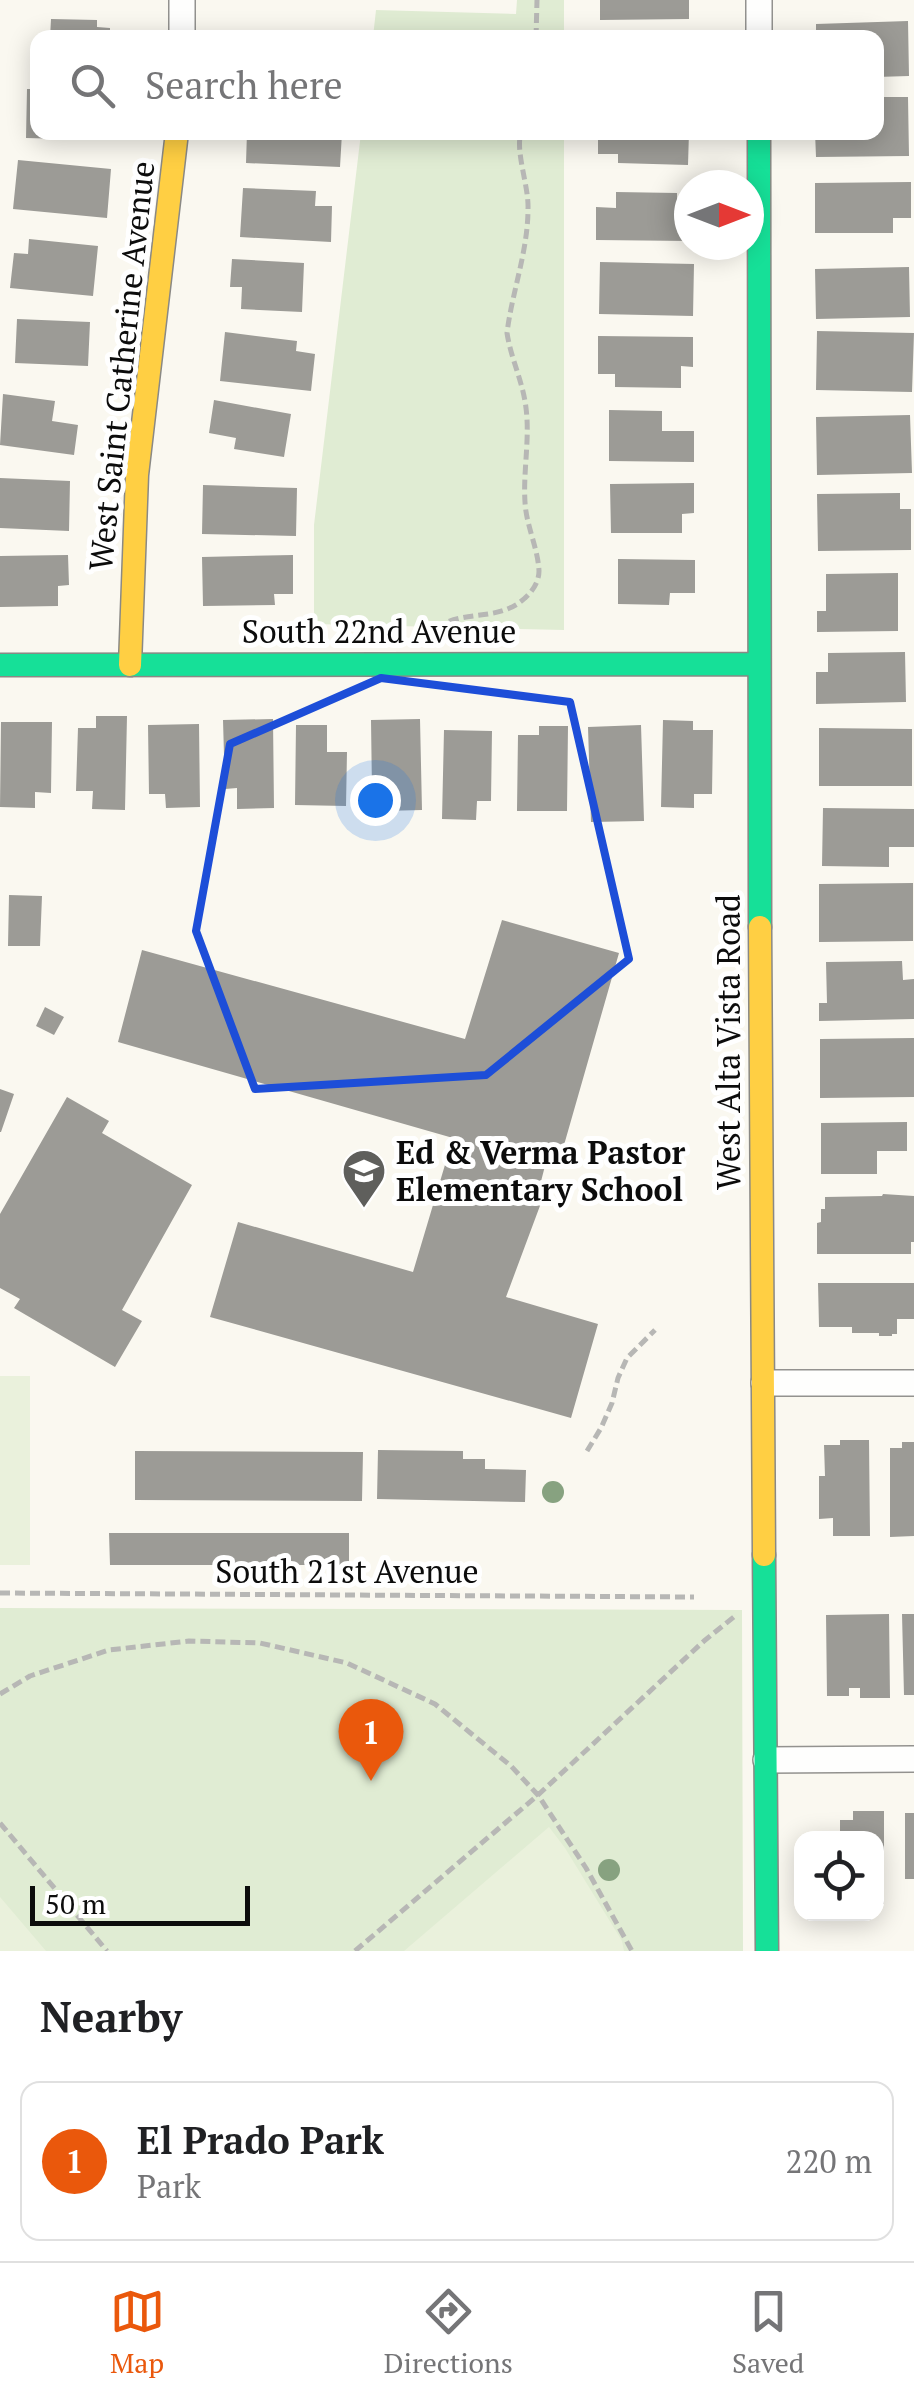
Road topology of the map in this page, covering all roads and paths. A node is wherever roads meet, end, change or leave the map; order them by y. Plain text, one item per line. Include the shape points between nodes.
1 (182, 0) edge
2 (537, 0) edge
3 (759, 0) edge
4 (182, 30) edge
5 (536, 30) edge
6 (759, 30) edge
7 (176, 140) edge
8 (520, 140) edge
9 (759, 140) edge
10 (441, 634) dead end
11 (758, 664) junction
12 (0, 665) edge
13 (130, 665) junction
14 (655, 1330) dead end
15 (764, 1383) junction
16 (914, 1384) edge
17 (587, 1451) dead end
18 (766, 1592) junction
19 (0, 1593) edge
20 (694, 1597) dead end
21 (0, 1694) edge
22 (914, 1758) edge
23 (766, 1760) junction
24 (538, 1795) junction
25 (0, 1823) edge
26 (107, 1951) edge
27 (355, 1951) edge
28 (632, 1951) edge
29 (767, 1951) edge

1 - 4 street
2 - 5 path
3 - 6 street
7 - 13 street, West Saint Catherine Avenue via 137,475
8 - 10 path via 528,210 508,333 527,413 525,505 538,582 511,609 452,620
9 - 11 street, West Alta Vista Road
11 - 13 street, South 22nd Avenue
11 - 15 street, West Alta Vista Road
12 - 13 street, South 22nd Avenue
14 - 17 path via 627,1358
15 - 16 street
15 - 18 street, West Alta Vista Road
18 - 23 street, West Alta Vista Road
18 - 24 path
19 - 20 path, South 21st Avenue
21 - 24 path via 30,1676 109,1650 190,1640 260,1643 347,1663 435,1704
22 - 23 street
23 - 29 street, West Alta Vista Road
24 - 27 path
24 - 28 path
25 - 26 path

